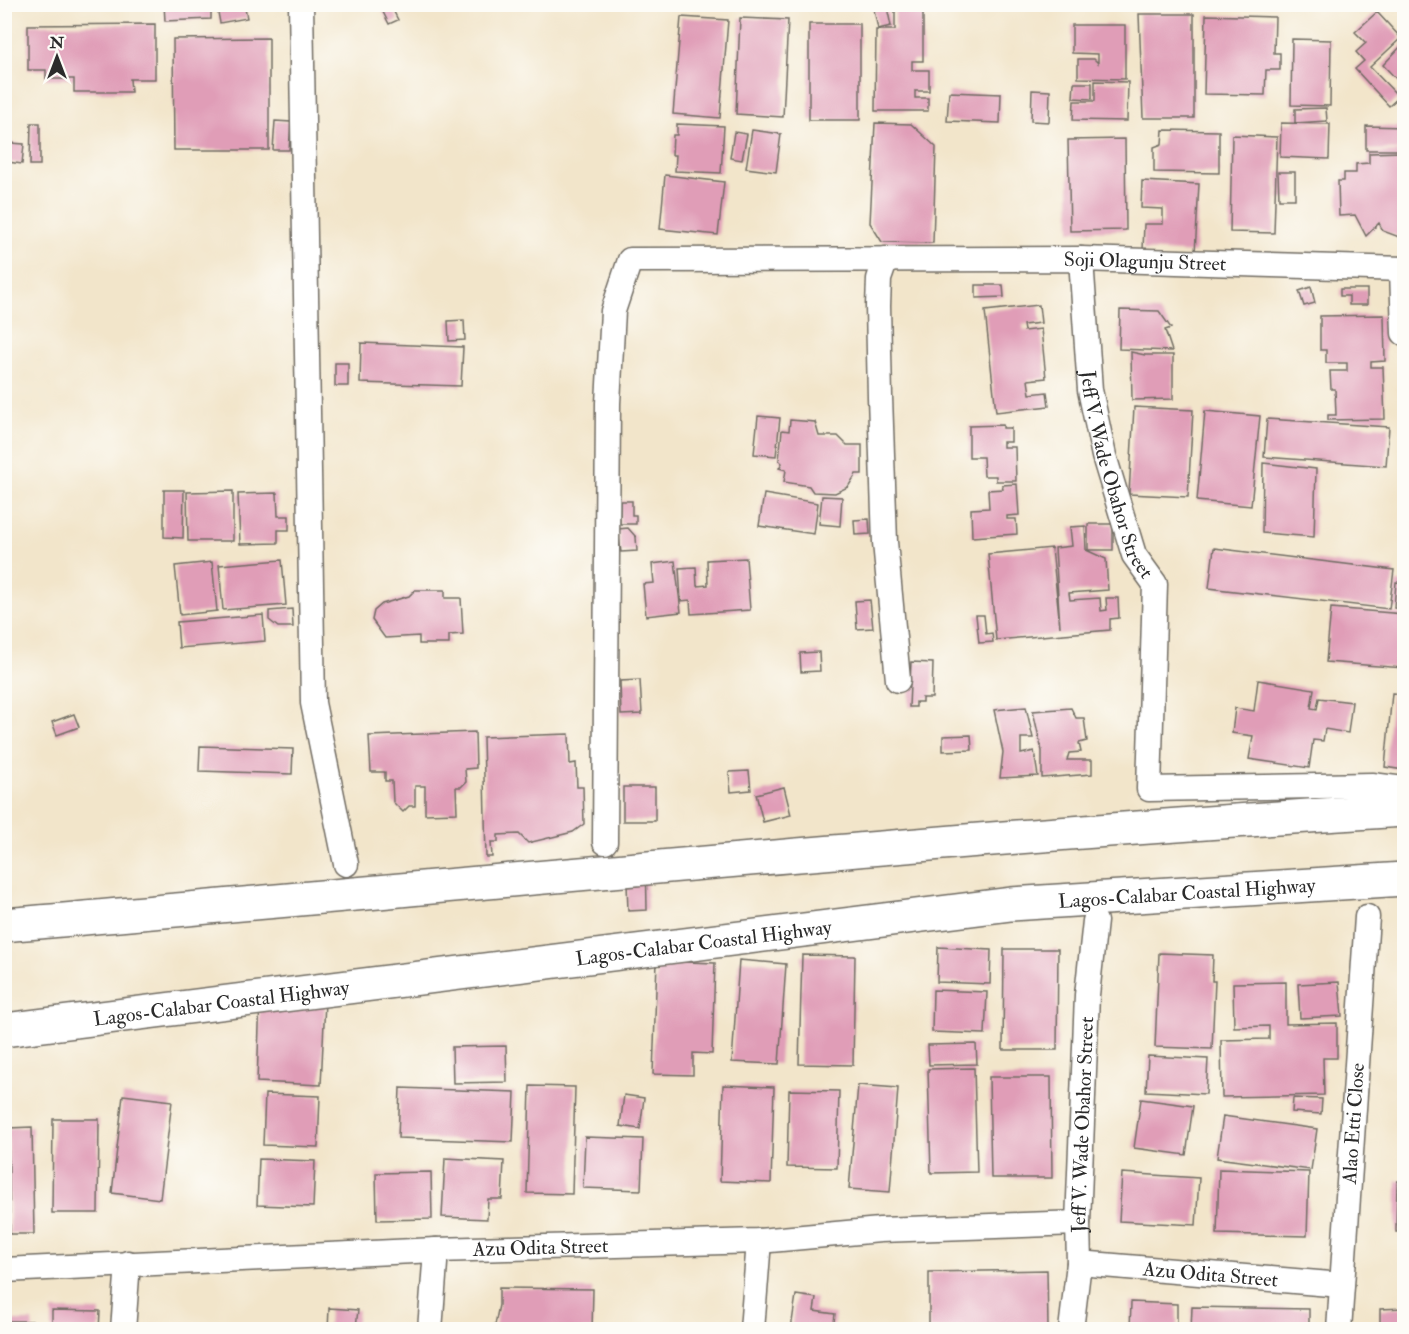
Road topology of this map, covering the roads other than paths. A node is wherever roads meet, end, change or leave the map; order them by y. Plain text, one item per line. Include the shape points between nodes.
1 (301, 4) edge
2 (886, 259) junction
3 (1081, 259) junction
4 (1403, 269) edge
5 (1404, 333) edge
6 (898, 680) dead end
7 (1404, 789) edge
8 (1404, 810) edge
9 (605, 842) dead end
10 (346, 864) dead end
11 (1404, 879) edge
12 (1367, 917) dead end
13 (1095, 921) dead end
14 (4, 925) edge
15 (4, 1030) edge
16 (1077, 1222) junction
17 (759, 1240) junction
18 (436, 1250) junction
19 (128, 1263) junction
20 (1079, 1263) junction
21 (4, 1270) edge
22 (1342, 1285) junction
23 (123, 1329) edge
24 (430, 1329) edge
25 (752, 1329) edge
26 (1071, 1329) edge
27 (1339, 1329) edge

1 - 10 street via 313,703
2 - 3 street, Soji Olagunju Street
2 - 6 street via 879,279 880,408 885,542
2 - 9 street, Soji Olagunju Street via 630,260 613,311 608,403
3 - 4 street, Soji Olagunju Street
3 - 7 street, Jeff V. Wade Obahor Street via 1090,390 1104,456 1134,555 1155,584 1149,789 1372,785
4 - 5 street
8 - 14 highway via 1000,839
11 - 15 highway, Lagos-Calabar Coastal Highway via 1011,904
12 - 22 street, Alao Etti Close
13 - 16 street, Jeff V. Wade Obahor Street via 1087,995
16 - 17 street, Azu Odita Street via 880,1230
16 - 20 street, Jeff V. Wade Obahor Street
17 - 18 street, Azu Odita Street
17 - 25 street
18 - 19 street, Azu Odita Street
18 - 24 street
19 - 21 street, Azu Odita Street
19 - 23 street
20 - 22 street, Azu Odita Street
20 - 26 street, Jeff V. Wade Obahor Street
22 - 27 street, Alao Etti Close

